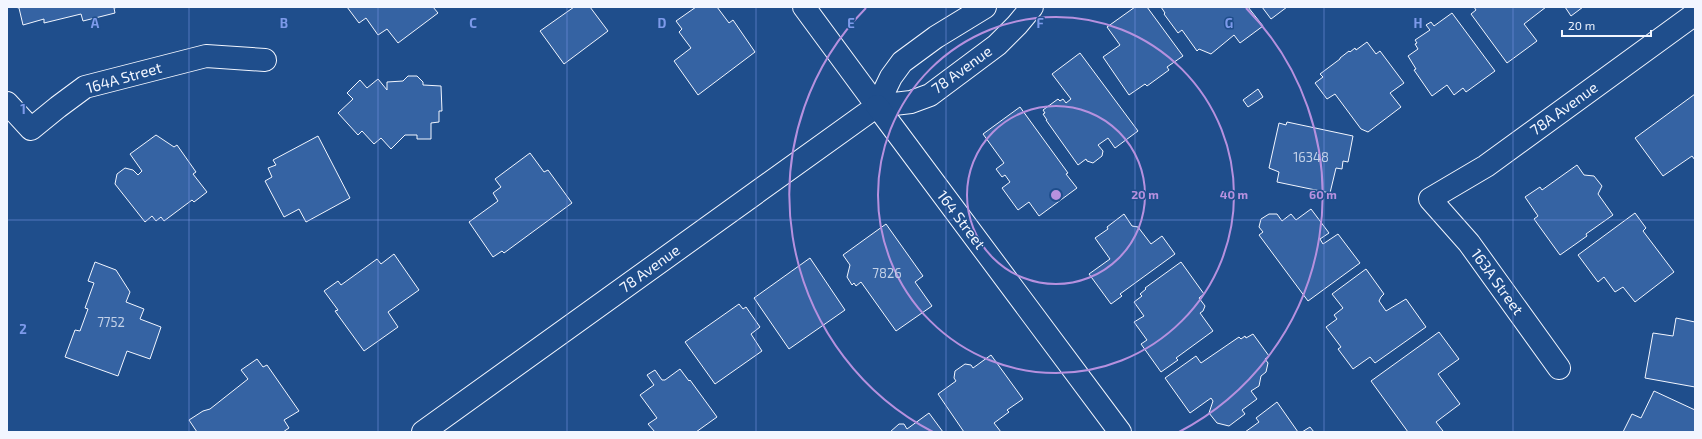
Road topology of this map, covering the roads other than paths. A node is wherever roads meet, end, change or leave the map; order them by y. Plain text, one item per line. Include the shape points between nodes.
1 (804, 7) edge
2 (985, 7) edge
3 (1032, 7) edge
4 (1695, 14) edge
5 (265, 60) dead end
6 (7, 103) edge
7 (877, 106) junction
8 (1430, 200) joint
9 (1558, 368) dead end
10 (423, 432) edge
11 (1120, 432) edge

1 - 7 street, 164 Street
2 - 7 street, 78 Avenue via 936,37 902,62 891,77
3 - 7 street, 78 Avenue via 997,45 930,95 911,102
4 - 8 street, 78A Avenue via 1486,166
5 - 6 street, 164A Street via 206,56 85,87 31,129
7 - 10 street, 78 Avenue
7 - 11 street, 164 Street
8 - 9 street, 163A Street via 1469,243

